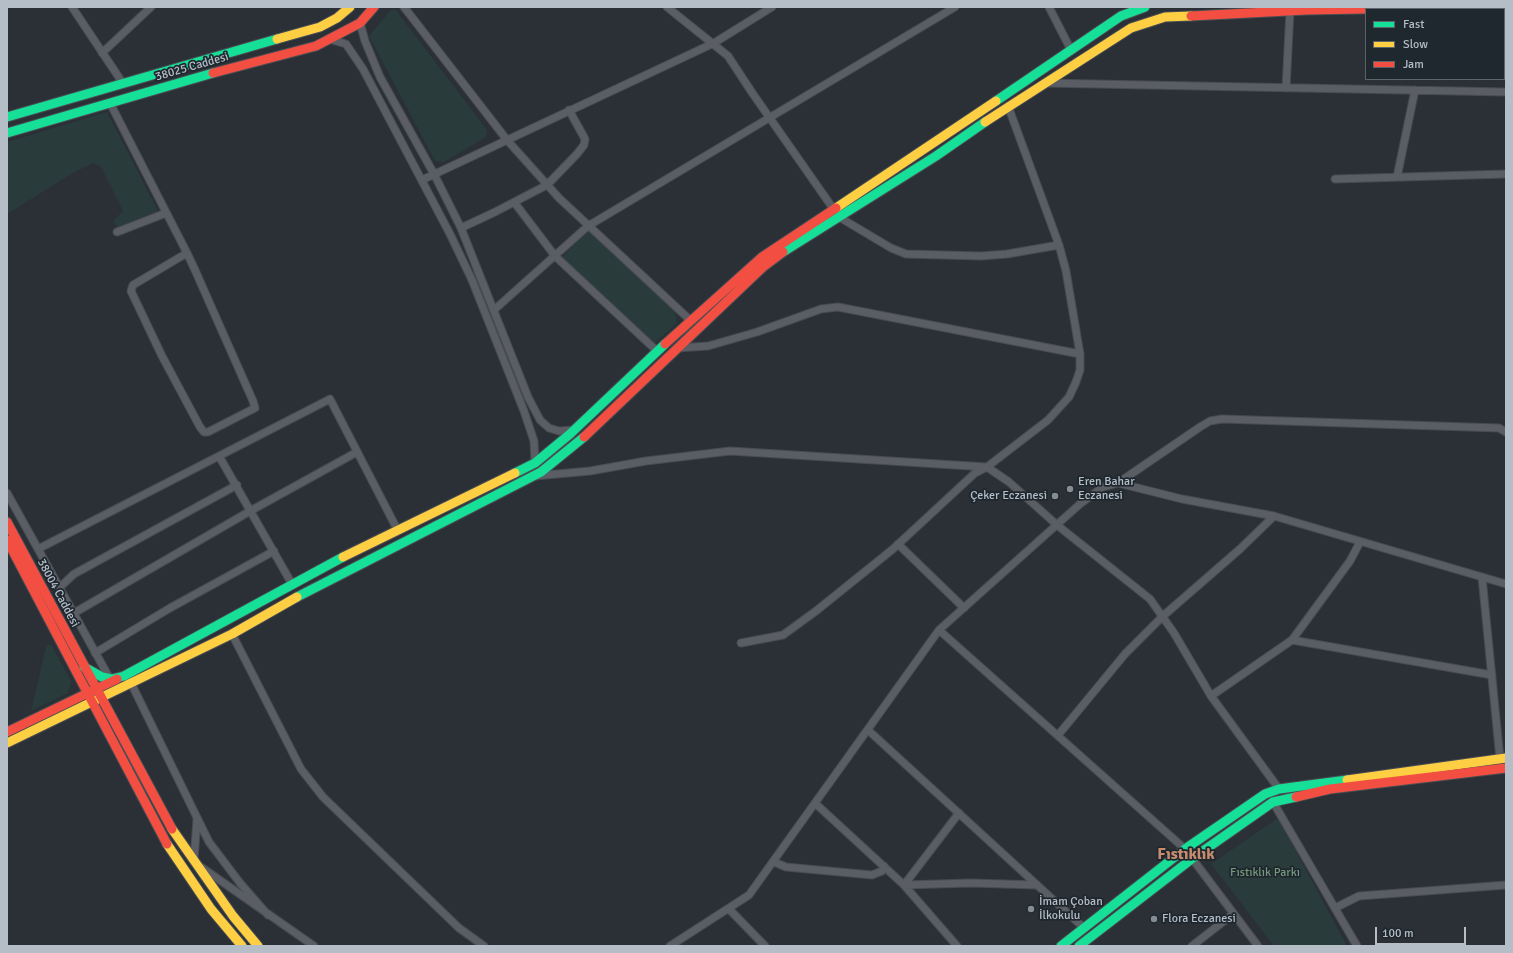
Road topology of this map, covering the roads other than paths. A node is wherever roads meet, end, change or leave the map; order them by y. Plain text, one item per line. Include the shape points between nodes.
1 (72, 7) edge
2 (151, 7) edge
3 (350, 7) edge
4 (374, 7) edge
5 (404, 7) edge
6 (772, 7) edge
7 (955, 7) edge
8 (1049, 7) edge
9 (1477, 7) edge
10 (669, 8) edge
11 (1139, 8) edge
12 (1430, 8) edge
13 (1365, 9) edge
14 (1290, 11) junction
15 (360, 23) junction
16 (329, 39) junction
17 (714, 43) junction
18 (1071, 50) junction
19 (102, 53) junction
20 (122, 82) junction
21 (1044, 83) junction
22 (1286, 88) junction
23 (1415, 90) junction
24 (1506, 92) edge
25 (110, 103) junction
26 (1008, 106) junction
27 (569, 110) junction
28 (7, 117) edge
29 (770, 118) junction
30 (7, 133) edge
31 (506, 140) junction
32 (434, 174) junction
33 (1506, 174) edge
34 (1397, 177) junction
35 (1335, 179) dead end
36 (422, 180) junction
37 (547, 185) junction
38 (514, 202) junction
39 (834, 210) junction
40 (166, 213) junction
41 (840, 217) junction
42 (588, 226) junction
43 (461, 228) junction
44 (117, 232) dead end
45 (1059, 245) junction
46 (187, 253) junction
47 (555, 256) junction
48 (494, 310) junction
49 (690, 320) junction
50 (677, 348) junction
51 (657, 350) junction
52 (1080, 354) junction
53 (527, 420) junction
54 (540, 420) junction
55 (574, 430) junction
56 (1506, 432) edge
57 (357, 452) junction
58 (219, 456) junction
59 (535, 463) junction
60 (987, 467) junction
61 (534, 476) junction
62 (1118, 482) junction
63 (237, 485) junction
64 (7, 493) edge
65 (252, 510) junction
66 (1274, 516) junction
67 (7, 522) edge
68 (1057, 525) junction
69 (397, 529) junction
70 (7, 540) edge
71 (1360, 542) junction
72 (898, 544) junction
73 (16, 548) junction
74 (38, 549) junction
75 (274, 551) junction
76 (1482, 577) junction
77 (292, 584) junction
78 (1506, 584) edge
79 (59, 588) junction
80 (964, 608) junction
81 (74, 613) junction
82 (1163, 616) junction
83 (939, 630) junction
84 (232, 634) junction
85 (1292, 640) junction
86 (741, 643) dead end
87 (95, 653) junction
88 (86, 671) junction
89 (1492, 675) junction
90 (124, 676) junction
91 (110, 679) junction
92 (131, 683) junction
93 (96, 689) junction
94 (87, 692) junction
95 (1211, 696) junction
96 (101, 697) junction
97 (91, 702) junction
98 (868, 730) junction
99 (7, 732) edge
100 (1059, 734) junction
101 (7, 743) edge
102 (1503, 759) edge
103 (1506, 768) edge
104 (1279, 789) junction
105 (1273, 802) junction
106 (816, 804) junction
107 (959, 813) junction
108 (197, 819) junction
109 (1185, 848) junction
110 (1193, 858) junction
111 (195, 862) junction
112 (774, 862) junction
113 (884, 866) junction
114 (904, 885) junction
115 (1037, 885) junction
116 (1506, 885) edge
117 (1335, 908) junction
118 (730, 909) junction
119 (1233, 914) junction
120 (268, 915) junction
121 (1084, 928) junction
122 (1083, 945) edge
123 (242, 946) edge
124 (258, 946) edge
125 (314, 946) edge
126 (484, 946) edge
127 (670, 946) edge
128 (765, 946) edge
129 (957, 946) edge
130 (1061, 946) edge
131 (1192, 946) edge
132 (1258, 946) edge
133 (1358, 946) edge

1 - 19 street
2 - 19 street
3 - 20 street, 38025 Caddesi via 338,18 320,27
4 - 15 street, 38025 Caddesi
5 - 31 street
6 - 17 street
7 - 29 street
8 - 18 street
9 - 12 street
10 - 17 street
11 - 18 street via 1120,16
13 - 14 street
14 - 21 street via 1165,17 1146,22 1118,35
14 - 22 street
15 - 16 street, 38025 Caddesi
15 - 32 street via 380,76
16 - 25 street, 38025 Caddesi via 316,46
16 - 36 street via 342,42 349,48 374,89
17 - 27 street
17 - 29 street via 728,56
18 - 39 street
19 - 20 street
20 - 28 street, 38025 Caddesi
21 - 22 street
21 - 26 street
22 - 23 street
23 - 24 street
23 - 34 street
25 - 30 street, 38025 Caddesi
25 - 40 street
26 - 41 street via 936,156
26 - 45 street
27 - 31 street
27 - 37 street via 582,133 584,145
29 - 39 street
29 - 42 street
31 - 32 street
31 - 37 street
32 - 36 street
32 - 43 street
33 - 34 street
34 - 35 street
36 - 53 street via 472,280
37 - 38 street
37 - 42 street
38 - 43 street
38 - 47 street
39 - 41 street
39 - 49 street via 762,257
40 - 44 street
40 - 46 street
41 - 45 street via 891,248 906,254 981,256
41 - 50 street via 763,267
42 - 47 street
42 - 49 street
43 - 48 street
45 - 52 street
46 - 46 street via 255,408 208,432 204,432 200,427 162,356 132,291 132,285
47 - 48 street
47 - 51 street
48 - 54 street via 528,397
49 - 51 street
50 - 52 street via 708,346 821,309 838,307
50 - 61 street via 591,431
51 - 55 street
52 - 60 street via 1080,370 1076,382 1059,409
53 - 54 street via 533,427
53 - 59 street via 534,441
54 - 55 street via 549,428
55 - 59 street
56 - 62 street via 1500,428 1210,421
57 - 58 street via 330,399
57 - 65 street
57 - 69 street
58 - 63 street
58 - 74 street
59 - 69 street
60 - 61 street via 730,451 590,471
60 - 68 street
60 - 72 street via 975,473
61 - 84 street via 404,541
62 - 66 street via 1182,499
62 - 68 street via 1093,493
63 - 65 street
63 - 79 street via 74,574
64 - 74 street
65 - 75 street
65 - 81 street
66 - 71 street
66 - 82 street
67 - 73 street, 38004 Caddesi
68 - 80 street
68 - 82 street via 1150,599
69 - 77 street
70 - 73 street, 38004 Caddesi
71 - 76 street
71 - 85 street via 1350,561
72 - 80 street
72 - 86 street via 791,630
73 - 88 street, 38004 Caddesi
73 - 94 street, 38004 Caddesi
74 - 79 street
75 - 77 street
75 - 87 street
76 - 78 street
76 - 89 street
77 - 90 street
79 - 81 street
80 - 83 street
81 - 87 street
82 - 95 street
82 - 100 street via 1125,654
83 - 98 street
83 - 100 street
84 - 92 street
84 - 126 street via 301,770 323,797 459,928
85 - 89 street
85 - 95 street
87 - 91 street
88 - 91 street
88 - 93 street, 38004 Caddesi
89 - 102 street
90 - 91 street
90 - 93 street
92 - 96 street
92 - 108 street
93 - 94 street
93 - 96 street, 38004 Caddesi
94 - 97 street, 38004 Caddesi
94 - 99 street
95 - 104 street
96 - 97 street
96 - 111 street, 38004 Caddesi via 173,831
97 - 101 street
97 - 123 street, 38004 Caddesi via 171,853 211,909
98 - 106 street
98 - 107 street
100 - 109 street
102 - 104 street
103 - 105 street via 1330,789
104 - 109 street via 1265,794
105 - 110 street
105 - 117 street
106 - 112 street
106 - 113 street
107 - 114 street
107 - 115 street
108 - 111 street
108 - 120 street via 209,842
109 - 110 street
109 - 121 street
110 - 119 street
110 - 122 street
111 - 120 street
111 - 124 street, 38004 Caddesi
112 - 113 street via 786,867 872,875 882,871
112 - 118 street via 749,895
113 - 114 street
114 - 115 street
114 - 129 street
115 - 121 street
116 - 117 street via 1359,896
117 - 133 street
118 - 127 street
118 - 128 street
119 - 131 street
119 - 132 street
120 - 125 street
121 - 130 street

